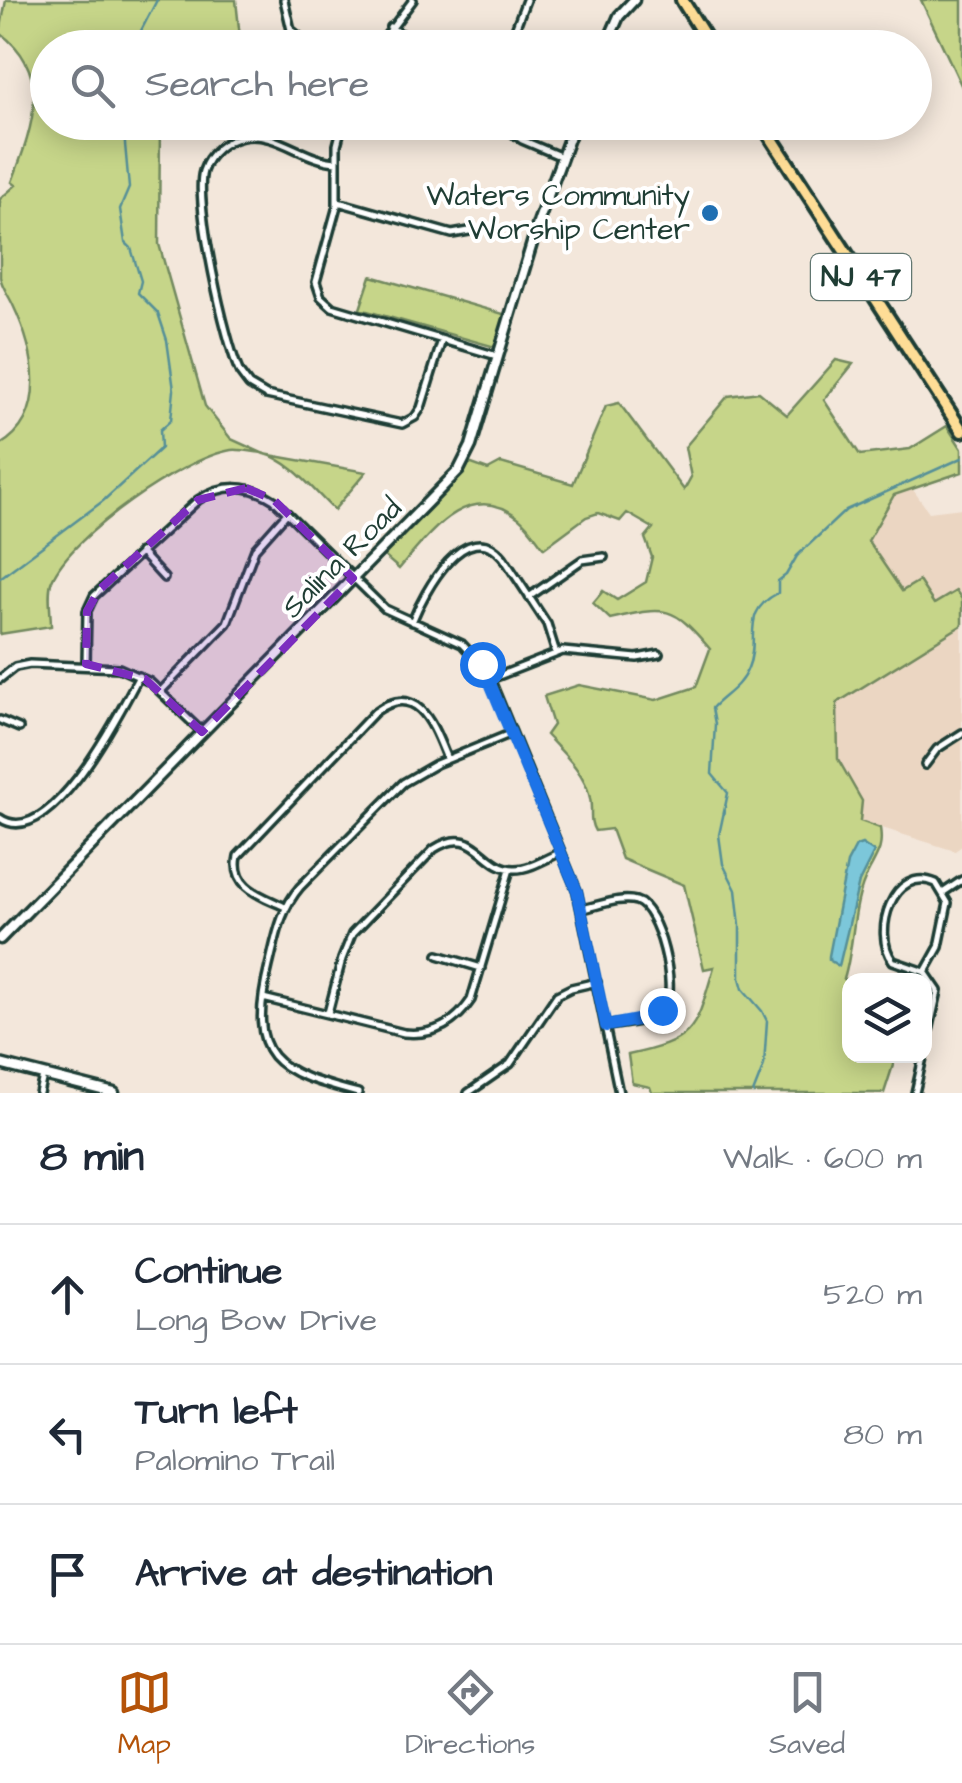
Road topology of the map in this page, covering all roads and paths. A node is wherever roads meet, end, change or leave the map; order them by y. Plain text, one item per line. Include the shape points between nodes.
1 (284, 0) edge
2 (413, 0) edge
3 (526, 0) edge
4 (634, 0) edge
5 (682, 0) edge
6 (390, 27) junction
7 (292, 30) edge
8 (388, 30) edge
9 (395, 30) edge
10 (515, 30) edge
11 (613, 30) edge
12 (701, 30) edge
13 (232, 140) edge
14 (273, 140) edge
15 (338, 140) edge
16 (522, 140) edge
17 (568, 140) edge
18 (772, 140) edge
19 (562, 157) junction
20 (337, 162) junction
21 (338, 202) junction
22 (470, 232) dead end
23 (442, 340) junction
24 (497, 356) junction
25 (962, 431) edge
26 (287, 514) junction
27 (140, 552) junction
28 (604, 557) dead end
29 (164, 578) dead end
30 (353, 578) junction
31 (529, 597) junction
32 (412, 622) junction
33 (556, 653) junction
34 (658, 654) dead end
35 (86, 664) junction
36 (139, 676) junction
37 (0, 678) edge
38 (491, 679) junction
39 (160, 692) junction
40 (0, 720) edge
41 (19, 728) dead end
42 (202, 732) junction
43 (512, 732) junction
44 (962, 733) edge
45 (448, 759) junction
46 (925, 766) dead end
47 (0, 818) edge
48 (561, 852) junction
49 (510, 869) junction
50 (962, 880) edge
51 (944, 892) junction
52 (286, 907) junction
53 (582, 909) junction
54 (0, 939) edge
55 (438, 955) dead end
56 (481, 968) junction
57 (925, 972) junction
58 (596, 982) junction
59 (261, 998) junction
60 (328, 1013) junction
61 (606, 1026) junction
62 (0, 1064) edge
63 (44, 1076) junction
64 (485, 1084) junction
65 (40, 1093) edge
66 (114, 1093) edge
67 (358, 1093) edge
68 (468, 1093) edge
69 (491, 1093) edge
70 (619, 1093) edge
71 (916, 1093) edge

1 - 7 street
2 - 6 street
3 - 10 street
4 - 11 street
5 - 12 main road
6 - 8 street
6 - 9 street
13 - 23 street via 205,166 204,230 240,373 249,385 266,395 399,424 422,408
14 - 20 street
15 - 20 street
16 - 19 street
17 - 19 street, Salina Road
18 - 25 main road, NJ 47
19 - 24 street, Salina Road
20 - 21 street
21 - 22 street via 452,234
21 - 23 street via 317,276 321,297 332,307
23 - 24 street
24 - 30 street, Salina Road via 463,464
26 - 27 street via 258,491 218,490
26 - 30 street
26 - 39 street via 255,549 227,623
27 - 29 street
27 - 35 street via 91,601
28 - 31 street via 582,560
30 - 32 street via 385,609
30 - 42 street, Salina Road
31 - 32 street via 496,550 472,545 430,585
31 - 33 street
32 - 38 street via 462,644
33 - 34 street
33 - 38 street
35 - 36 street
35 - 37 street via 26,664
36 - 39 street
36 - 47 street via 78,777 32,822 16,826
38 - 43 street
39 - 42 street
40 - 41 street
42 - 54 street, Salina Road
43 - 45 street
43 - 48 street
44 - 46 street
45 - 52 street via 395,790
45 - 52 street via 418,707 396,702 376,712 238,856 244,884
48 - 49 street
48 - 53 street
49 - 56 street
49 - 60 street via 466,842 434,849 352,934
50 - 51 street
51 - 57 street via 947,915
51 - 57 street via 926,879 903,884 884,932 894,960
52 - 59 street
53 - 58 street
53 - 61 street via 630,899 648,907 670,985 658,1014
55 - 56 street
56 - 60 street via 464,1010 429,1032 398,1032
57 - 71 street via 938,1001
58 - 61 street
58 - 64 street via 557,995 514,1059
59 - 60 street
59 - 67 street via 262,1034 281,1064 302,1078
61 - 70 street
62 - 63 street
63 - 65 street
63 - 66 street
64 - 68 street
64 - 69 street

